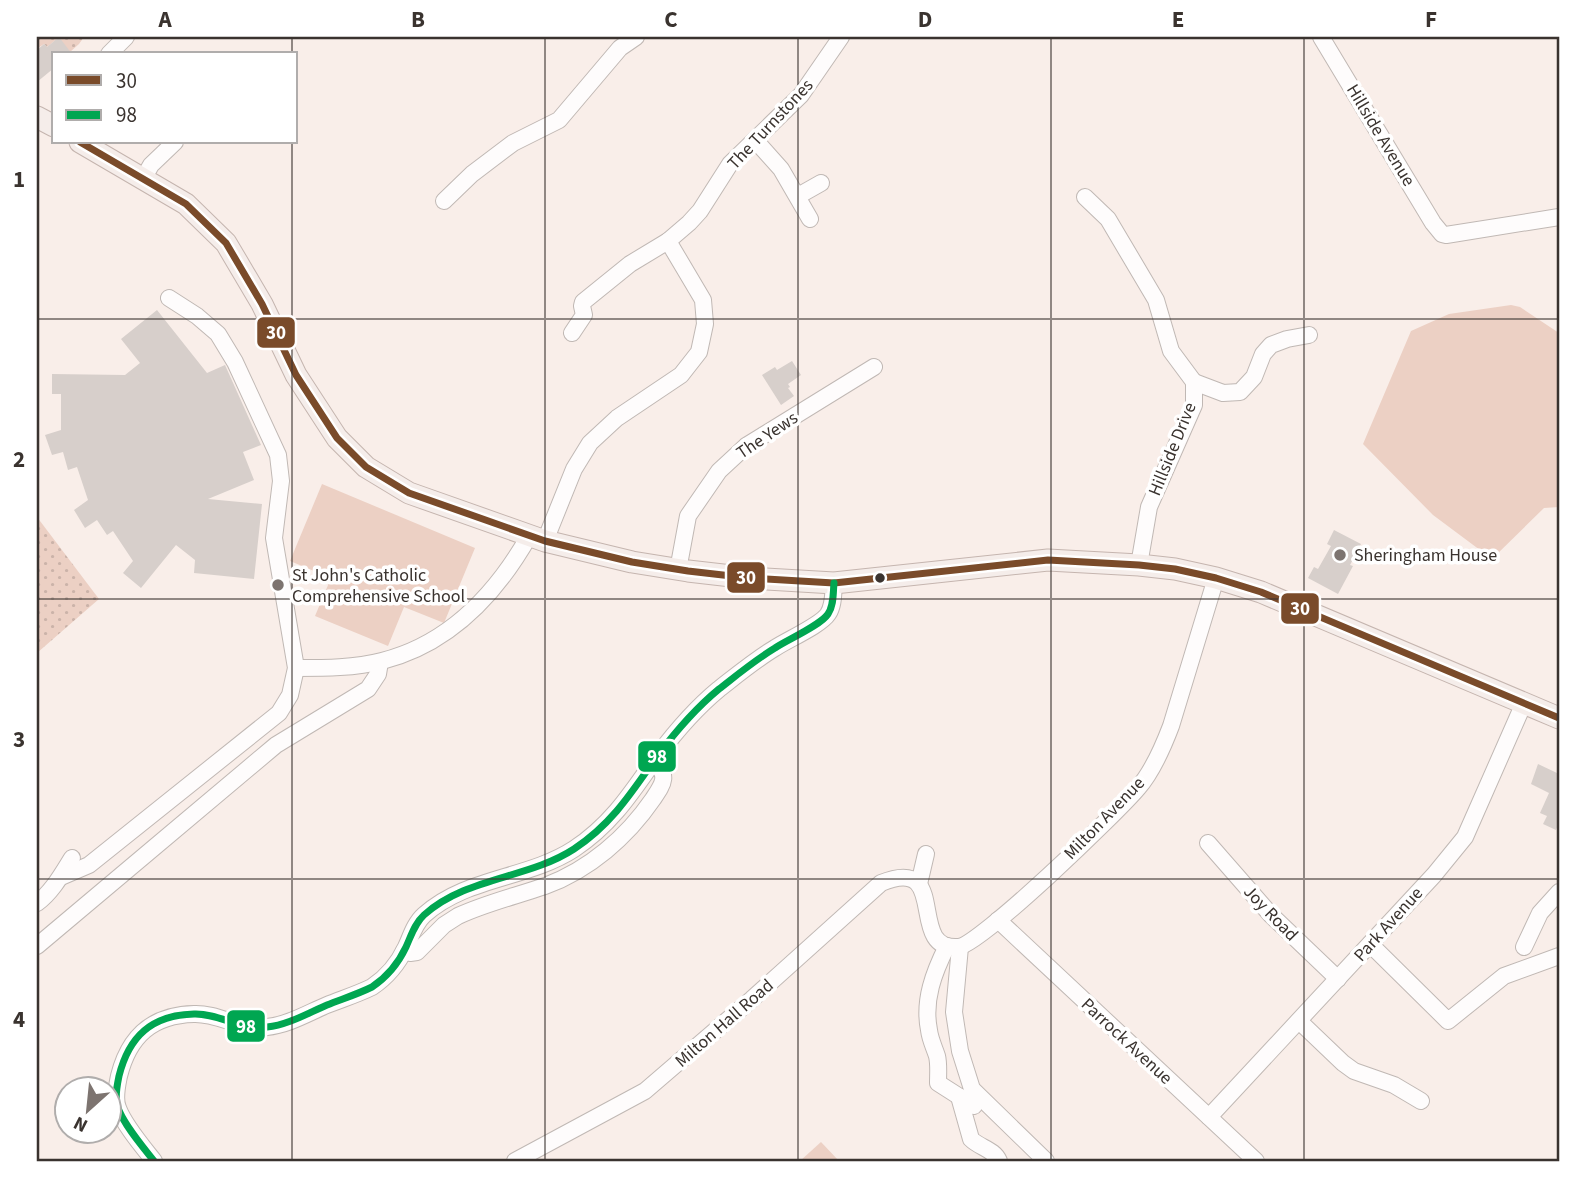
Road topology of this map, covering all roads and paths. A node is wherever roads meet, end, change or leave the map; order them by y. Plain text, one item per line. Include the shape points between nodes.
1 (126, 37) edge
2 (636, 37) edge
3 (841, 37) edge
4 (1321, 37) edge
5 (111, 52) edge
6 (755, 139) junction
7 (83, 144) edge
8 (173, 144) edge
9 (143, 179) junction
10 (821, 183) dead end
11 (798, 196) junction
12 (1085, 197) dead end
13 (444, 201) dead end
14 (1559, 217) edge
15 (810, 219) dead end
16 (668, 241) junction
17 (169, 298) dead end
18 (572, 333) dead end
19 (1309, 335) dead end
20 (874, 367) dead end
21 (1194, 382) junction
22 (537, 538) junction
23 (1139, 565) junction
24 (678, 570) junction
25 (1216, 578) junction
26 (834, 583) junction
27 (380, 662) junction
28 (296, 668) junction
29 (1524, 703) junction
30 (1559, 718) edge
31 (1208, 843) dead end
32 (926, 853) dead end
33 (72, 858) dead end
34 (61, 877) junction
35 (919, 884) junction
36 (1559, 892) edge
37 (37, 903) edge
38 (998, 920) junction
39 (1370, 944) junction
40 (37, 946) edge
41 (953, 946) junction
42 (1524, 947) dead end
43 (1559, 956) edge
44 (1338, 979) junction
45 (1299, 1021) junction
46 (1421, 1101) dead end
47 (1209, 1117) junction
48 (154, 1161) edge
49 (515, 1161) edge
50 (999, 1161) edge
51 (1046, 1161) edge
52 (1256, 1161) edge

1 - 5 street
2 - 13 street via 621,48 559,120 513,143
3 - 6 street, The Turnstones via 804,92
4 - 14 street, Hillside Avenue via 1440,233
6 - 11 street
6 - 16 street, The Turnstones via 730,164 695,217
7 - 9 main road
8 - 9 street
9 - 22 main road via 186,204 226,243 296,374 337,439 366,467 409,493
10 - 11 street
11 - 15 street
12 - 21 street, Hillside Drive via 1108,219 1156,300 1171,351
16 - 18 street, The Turnstones via 583,302 584,315
16 - 22 street via 703,300 705,324 699,352 681,375 617,418 587,446
17 - 28 street via 218,334 278,455 281,481 274,538
19 - 21 street via 1271,345 1240,392 1223,393
20 - 24 street, The Yews via 746,446 719,471 688,516
21 - 23 street, Hillside Drive via 1194,405 1149,507
22 - 24 main road
22 - 27 street via 457,625 414,651
23 - 25 main road
23 - 26 main road via 1048,560
24 - 26 main road
25 - 29 main road via 1303,609
25 - 38 street, Milton Avenue via 1171,726 1140,786
26 - 48 street via 827,615 763,656 689,717 618,811 591,837 549,862 443,902 422,917 391,971 372,987 274,1026 252,1027 196,1013 164,1019 144,1029 123,1061 116,1101
27 - 28 street
27 - 40 street via 368,689 276,745
28 - 34 street via 290,695 279,713 89,865
29 - 30 main road
29 - 39 street, Park Avenue via 1465,837
31 - 44 street, Joy Road via 1266,911
32 - 35 street
33 - 34 street
34 - 37 street
35 - 41 street via 932,932
35 - 49 street, Milton Hall Road via 911,877 881,883 645,1091
36 - 42 street via 1540,913
38 - 41 street, Milton Avenue via 971,942
38 - 47 street, Parrock Avenue
39 - 43 street via 1448,1021 1504,976
39 - 44 street, Park Avenue
41 - 50 street via 935,972 927,1009 937,1059 932,1080 967,1101 960,1102 972,1140
41 - 51 street via 954,1012 972,1089
44 - 45 street, Park Avenue
45 - 46 street via 1354,1071 1394,1085
45 - 47 street, Park Avenue
47 - 52 street, Parrock Avenue

